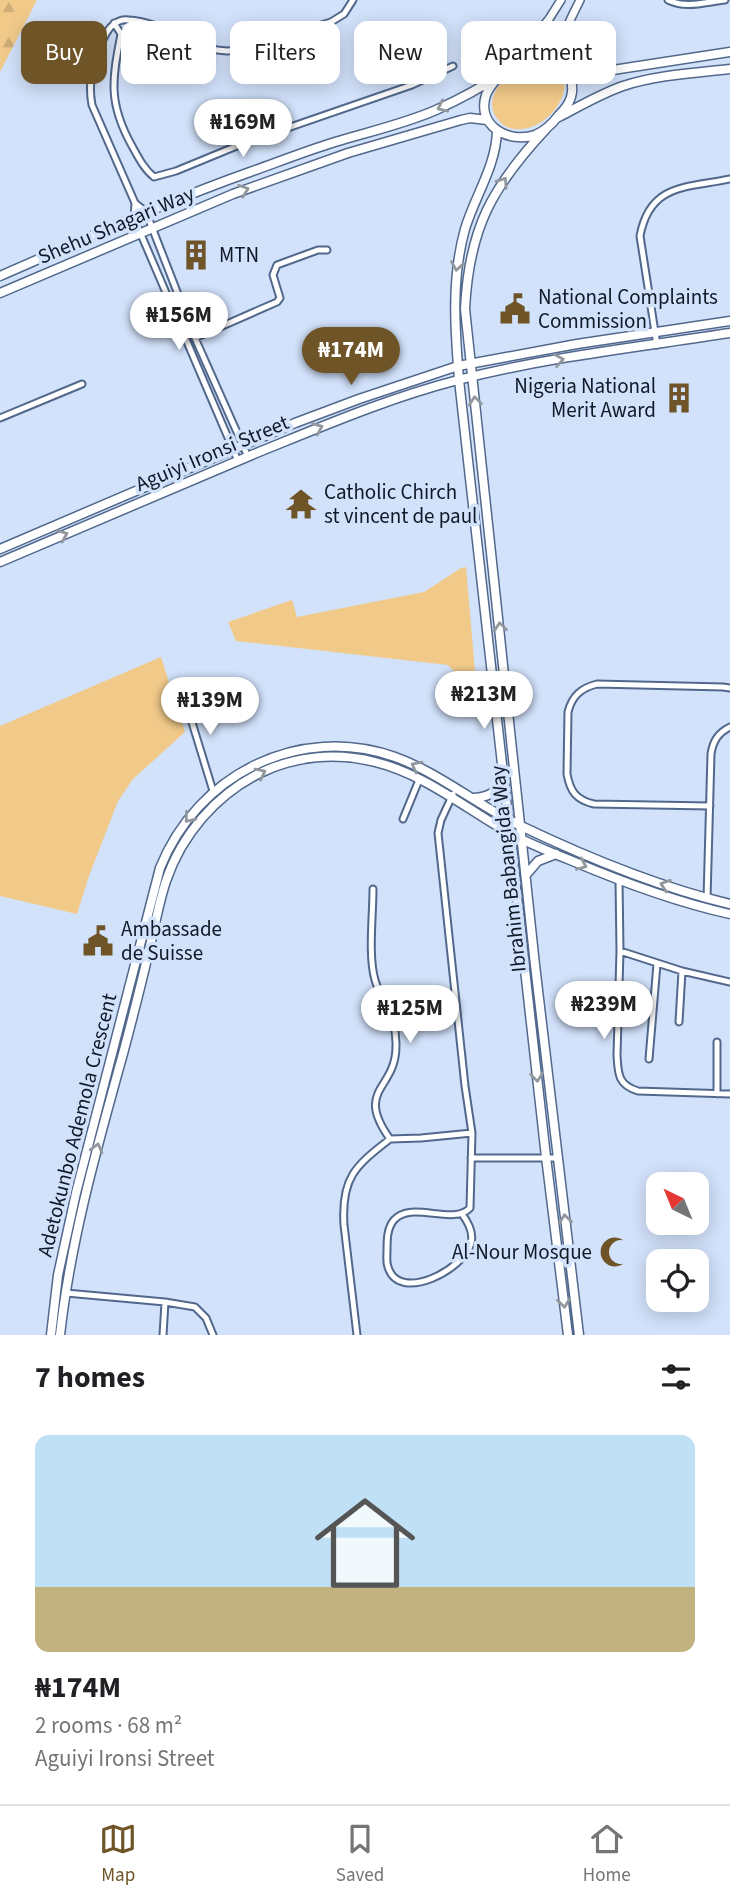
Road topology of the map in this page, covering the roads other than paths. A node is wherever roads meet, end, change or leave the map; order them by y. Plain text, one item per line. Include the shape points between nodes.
1 (353, 0) edge
2 (561, 0) edge
3 (580, 0) edge
4 (668, 0) edge
5 (725, 0) edge
6 (138, 21) edge
7 (547, 21) edge
8 (570, 21) edge
9 (114, 23) junction
10 (216, 50) edge
11 (730, 52) edge
12 (453, 66) dead end
13 (730, 69) edge
14 (616, 70) edge
15 (482, 84) edge
16 (492, 84) edge
17 (572, 84) edge
18 (557, 119) junction
19 (487, 120) junction
20 (546, 129) junction
21 (497, 131) junction
22 (730, 179) edge
23 (135, 202) junction
24 (146, 212) junction
25 (134, 218) junction
26 (153, 229) junction
27 (141, 234) junction
28 (327, 250) dead end
29 (0, 276) edge
30 (0, 293) edge
31 (729, 321) edge
32 (655, 334) junction
33 (730, 334) edge
34 (195, 338) junction
35 (657, 345) junction
36 (471, 363) junction
37 (458, 366) junction
38 (472, 377) junction
39 (459, 380) junction
40 (82, 384) dead end
41 (0, 418) edge
42 (243, 445) junction
43 (233, 449) junction
44 (248, 457) junction
45 (238, 461) junction
46 (0, 549) edge
47 (0, 562) edge
48 (214, 687) dead end
49 (730, 688) edge
50 (730, 727) edge
51 (504, 774) junction
52 (419, 780) junction
53 (456, 788) junction
54 (213, 791) junction
55 (451, 798) junction
56 (473, 799) junction
57 (710, 806) junction
58 (403, 819) dead end
59 (509, 821) junction
60 (522, 827) junction
61 (510, 833) junction
62 (523, 839) junction
63 (556, 854) junction
64 (620, 870) junction
65 (526, 875) junction
66 (619, 881) junction
67 (373, 889) dead end
68 (707, 898) junction
69 (730, 904) edge
70 (706, 909) junction
71 (730, 914) edge
72 (620, 951) junction
73 (657, 964) junction
74 (682, 971) junction
75 (730, 982) edge
76 (679, 1022) dead end
77 (717, 1042) dead end
78 (649, 1059) dead end
79 (717, 1094) junction
80 (730, 1094) edge
81 (472, 1133) junction
82 (390, 1139) junction
83 (546, 1157) junction
84 (471, 1158) junction
85 (557, 1158) junction
86 (462, 1214) junction
87 (60, 1292) junction
88 (166, 1302) junction
89 (51, 1335) edge
90 (60, 1335) edge
91 (163, 1335) edge
92 (212, 1335) edge
93 (357, 1335) edge
94 (568, 1335) edge
95 (579, 1335) edge

1 - 10 street via 344,14 331,22 242,50
2 - 7 street
3 - 8 street
4 - 5 street via 685,5
6 - 9 street
9 - 12 street via 121,34 114,67 117,115 154,177 412,85
9 - 23 street via 95,61 89,92
11 - 14 main road
13 - 18 main road via 626,85
15 -> 24 main road, Shehu Shagari Way via 415,118 231,178
16 - 19 main road via 484,104
17 - 18 main road via 571,97
18 - 20 main road
19 - 21 main road
26 -> 19 main road, Shehu Shagari Way via 233,194 348,153 461,120
20 - 21 main road via 526,137
36 -> 20 main road, Ibrahim Babangida Way via 465,309 475,238 499,187
21 -> 37 main road, Ibrahim Babangida Way via 456,272
22 - 32 street via 672,191 649,208 640,236
23 - 24 street
23 - 25 street
24 - 25 main road, Shehu Shagari Way
24 - 26 street
25 - 27 street
25 - 29 main road, Shehu Shagari Way
26 - 27 main road, Shehu Shagari Way
26 - 34 street
27 - 30 main road, Shehu Shagari Way
27 - 43 street
28 - 34 street via 277,265 273,275 280,298 277,302
31 - 32 main road, Aguiyi Ironsi Street
31 - 33 street
32 - 35 street
32 - 36 main road, Aguiyi Ironsi Street
33 - 35 main road, Aguiyi Ironsi Street
34 - 42 street
38 -> 35 main road, Aguiyi Ironsi Street
36 - 37 main road, Aguiyi Ironsi Street
36 - 38 main road, Ibrahim Babangida Way
37 - 39 main road, Ibrahim Babangida Way
37 - 42 main road, Aguiyi Ironsi Street
38 - 39 main road, Aguiyi Ironsi Street
60 -> 38 main road, Ibrahim Babangida Way
44 -> 39 main road, Aguiyi Ironsi Street via 363,411
39 - 51 main road, Ibrahim Babangida Way
40 - 41 street
42 - 43 main road, Aguiyi Ironsi Street
42 - 44 street
43 - 45 street
43 - 46 main road, Aguiyi Ironsi Street
44 - 45 main road, Aguiyi Ironsi Street
47 -> 45 main road, Aguiyi Ironsi Street
48 - 54 street via 189,699 187,706
49 - 57 street via 597,684 580,691 568,712 567,774 576,797 594,804
50 - 57 street via 718,735 712,747
51 - 56 main road via 491,795
51 - 59 main road, Ibrahim Babangida Way
52 - 55 main road, Adetokunbo Ademola Crescent
52 - 58 street
87 -> 52 main road, Adetokunbo Ademola Crescent via 165,883 190,833 211,807 239,785 294,760 323,756 365,760
53 -> 54 main road, Adetokunbo Ademola Crescent via 396,757 332,747 270,758
53 - 55 street
53 - 56 main road, Adetokunbo Ademola Crescent
54 -> 87 main road, Adetokunbo Ademola Crescent via 173,840 156,881 79,1182
55 - 61 main road, Adetokunbo Ademola Crescent
55 - 81 street via 438,833
56 - 59 main road, Adetokunbo Ademola Crescent
57 - 68 street
59 - 60 main road, Adetokunbo Ademola Crescent
59 - 61 main road, Ibrahim Babangida Way
60 - 62 main road, Ibrahim Babangida Way
60 - 64 main road, Adetokunbo Ademola Crescent
61 - 62 main road, Adetokunbo Ademola Crescent
61 -> 83 main road, Ibrahim Babangida Way
62 - 63 main road, Adetokunbo Ademola Crescent
62 - 65 main road, Ibrahim Babangida Way
63 - 65 main road via 538,861
63 -> 66 main road, Adetokunbo Ademola Crescent
64 - 66 street
68 -> 64 main road, Adetokunbo Ademola Crescent
65 - 85 main road, Ibrahim Babangida Way
66 - 70 main road, Adetokunbo Ademola Crescent
66 - 72 street
67 - 82 street via 372,964 392,1016 397,1046 374,1107
68 - 69 main road, Adetokunbo Ademola Crescent
68 - 70 street
70 - 71 main road, Adetokunbo Ademola Crescent
72 - 73 street
72 - 79 street via 617,1070 624,1084 638,1091
73 - 74 street
73 - 78 street
74 - 75 street
74 - 76 street
77 - 79 street
79 - 80 street
81 - 82 street
81 - 84 street
82 - 93 street via 355,1170 345,1194 344,1225
83 - 84 street
83 - 85 street
83 -> 94 main road, Ibrahim Babangida Way
84 - 86 street via 470,1208
95 -> 85 main road, Ibrahim Babangida Way
86 - 86 street via 472,1239 462,1259 429,1280 400,1282 392,1275 387,1265 392,1221 407,1212
87 - 88 street
87 - 89 main road, Adetokunbo Ademola Crescent
87 - 90 main road, Adetokunbo Ademola Crescent
88 - 91 street
88 - 92 street via 195,1307 206,1318

